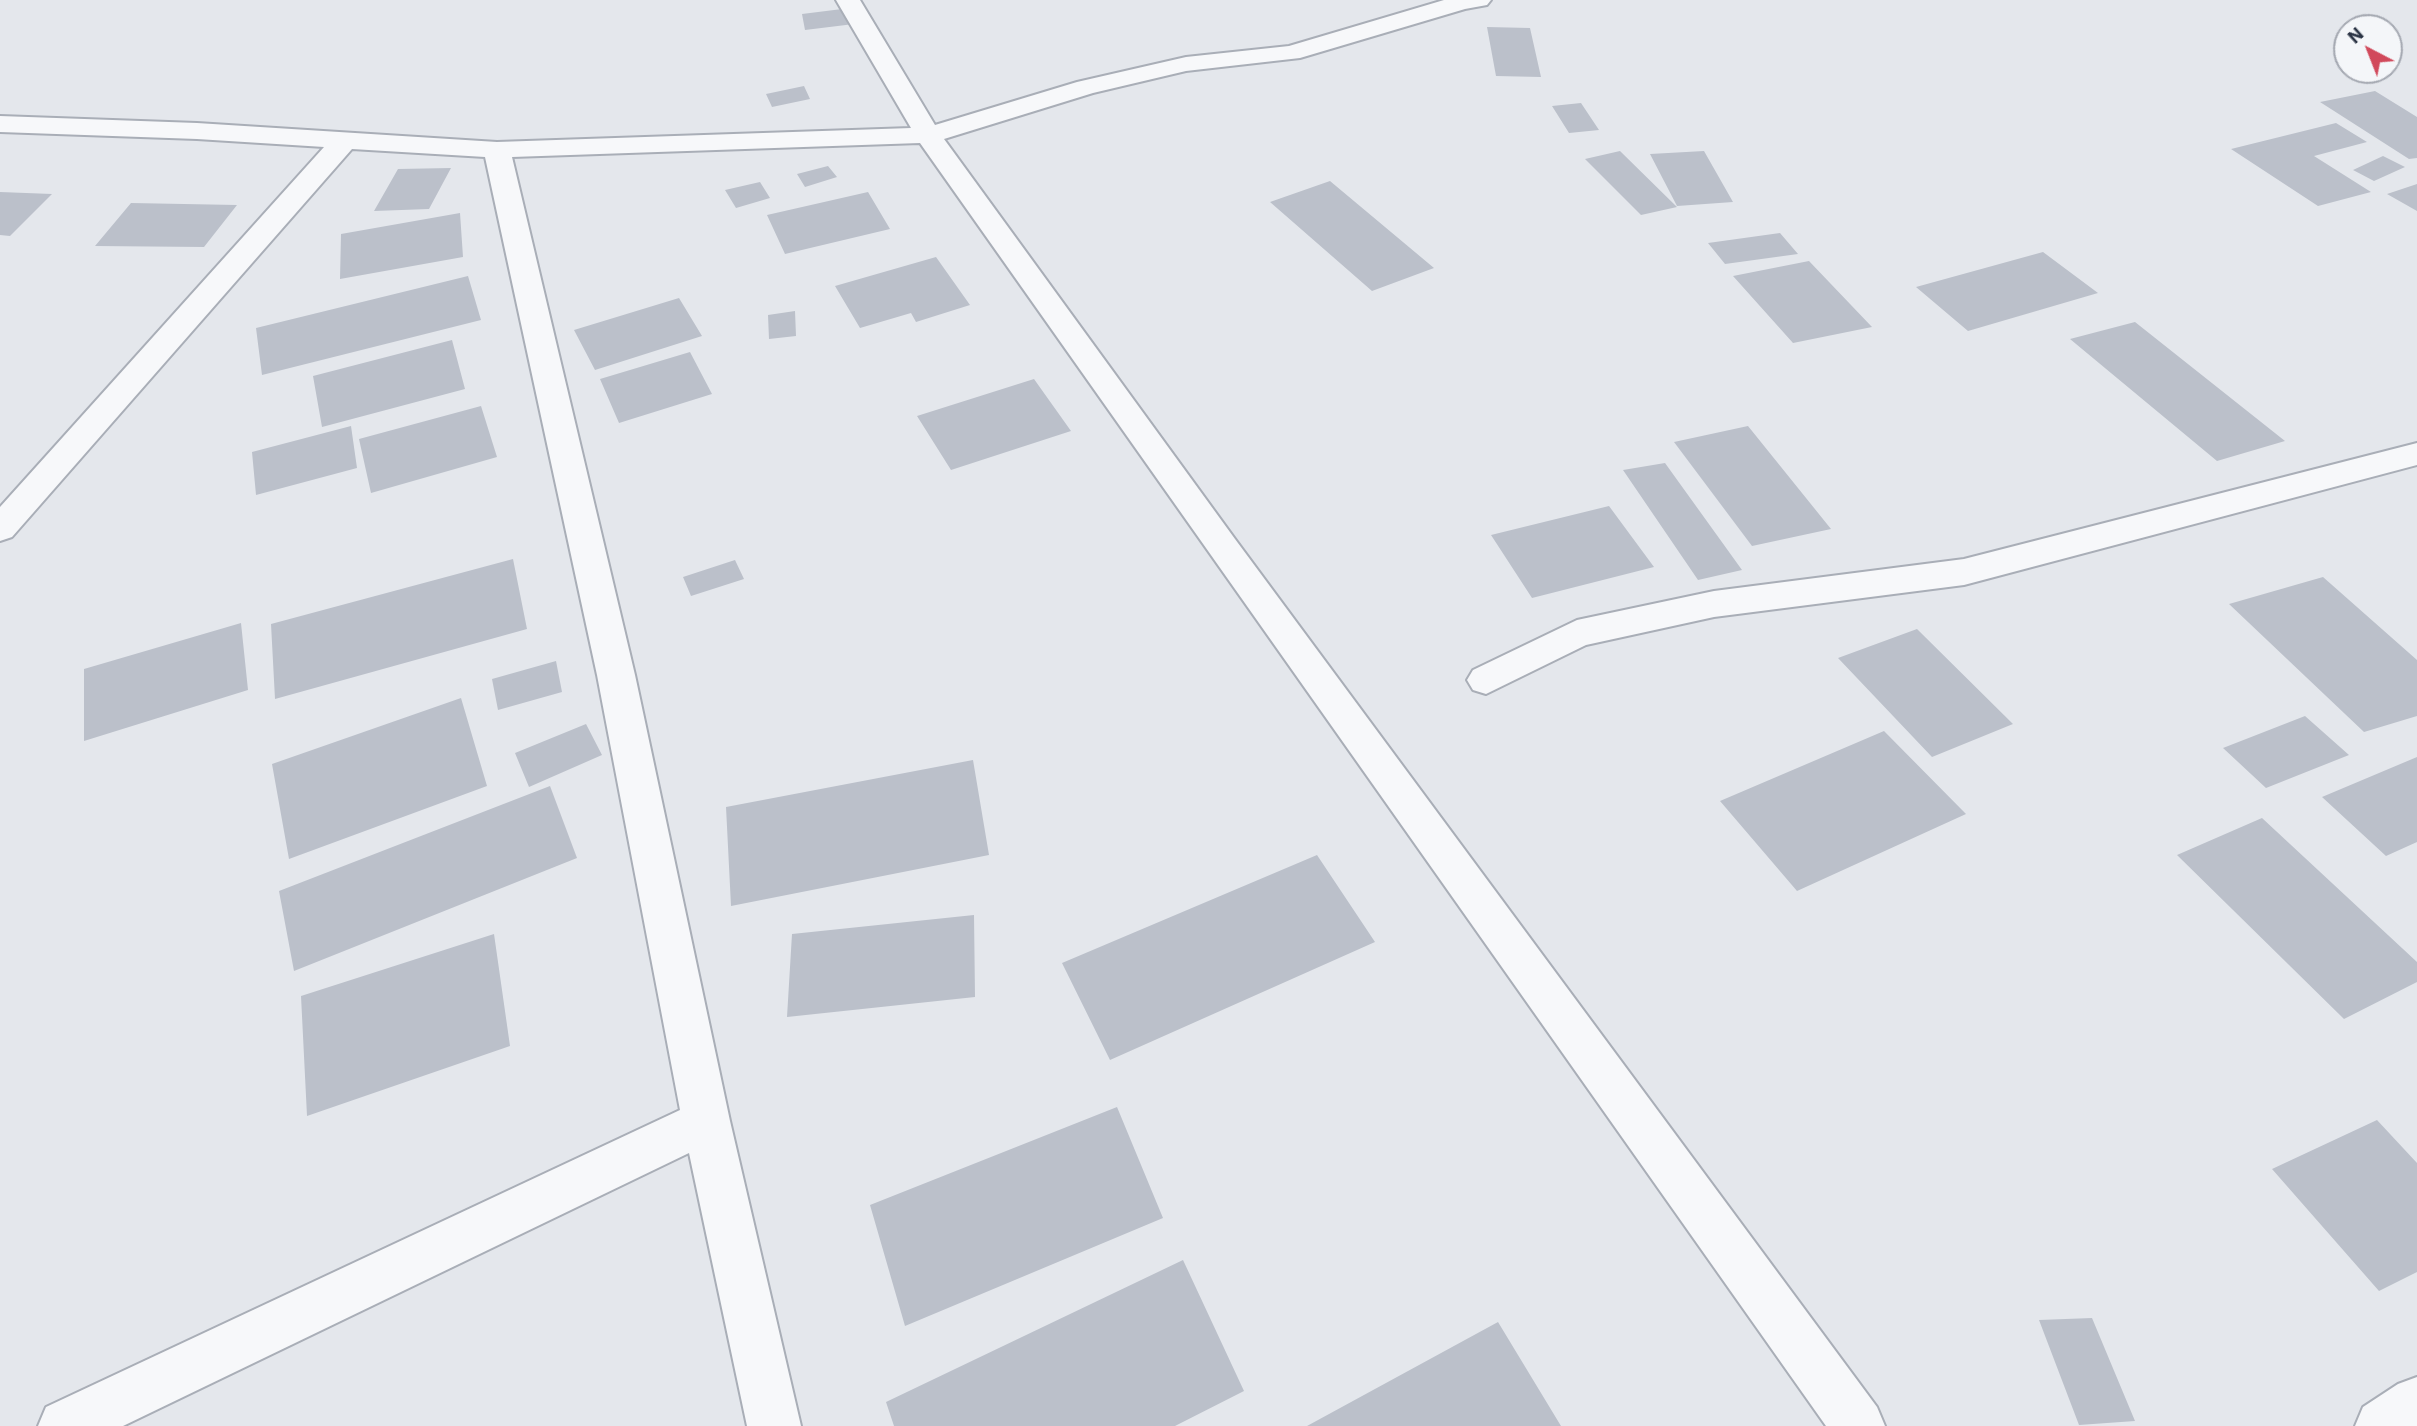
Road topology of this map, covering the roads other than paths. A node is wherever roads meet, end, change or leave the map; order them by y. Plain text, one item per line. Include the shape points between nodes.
1 (848, 0) edge
2 (1479, 0) edge
3 (0, 124) edge
4 (928, 135) junction
5 (345, 140) junction
6 (497, 150) junction
7 (2417, 454) edge
8 (0, 529) edge
9 (1486, 680) dead end
10 (706, 1121) junction
11 (2417, 1403) edge
12 (65, 1426) edge
13 (774, 1426) edge
14 (1858, 1426) edge
15 (2382, 1426) edge

1 - 4 street
2 - 4 street via 1291,53 1186,64 1086,87
3 - 5 street
4 - 6 street
4 - 14 street
5 - 6 street
5 - 8 street
6 - 10 street via 615,675
7 - 9 street via 1964,572 1714,604 1577,634
10 - 12 street
10 - 13 street
11 - 15 street

